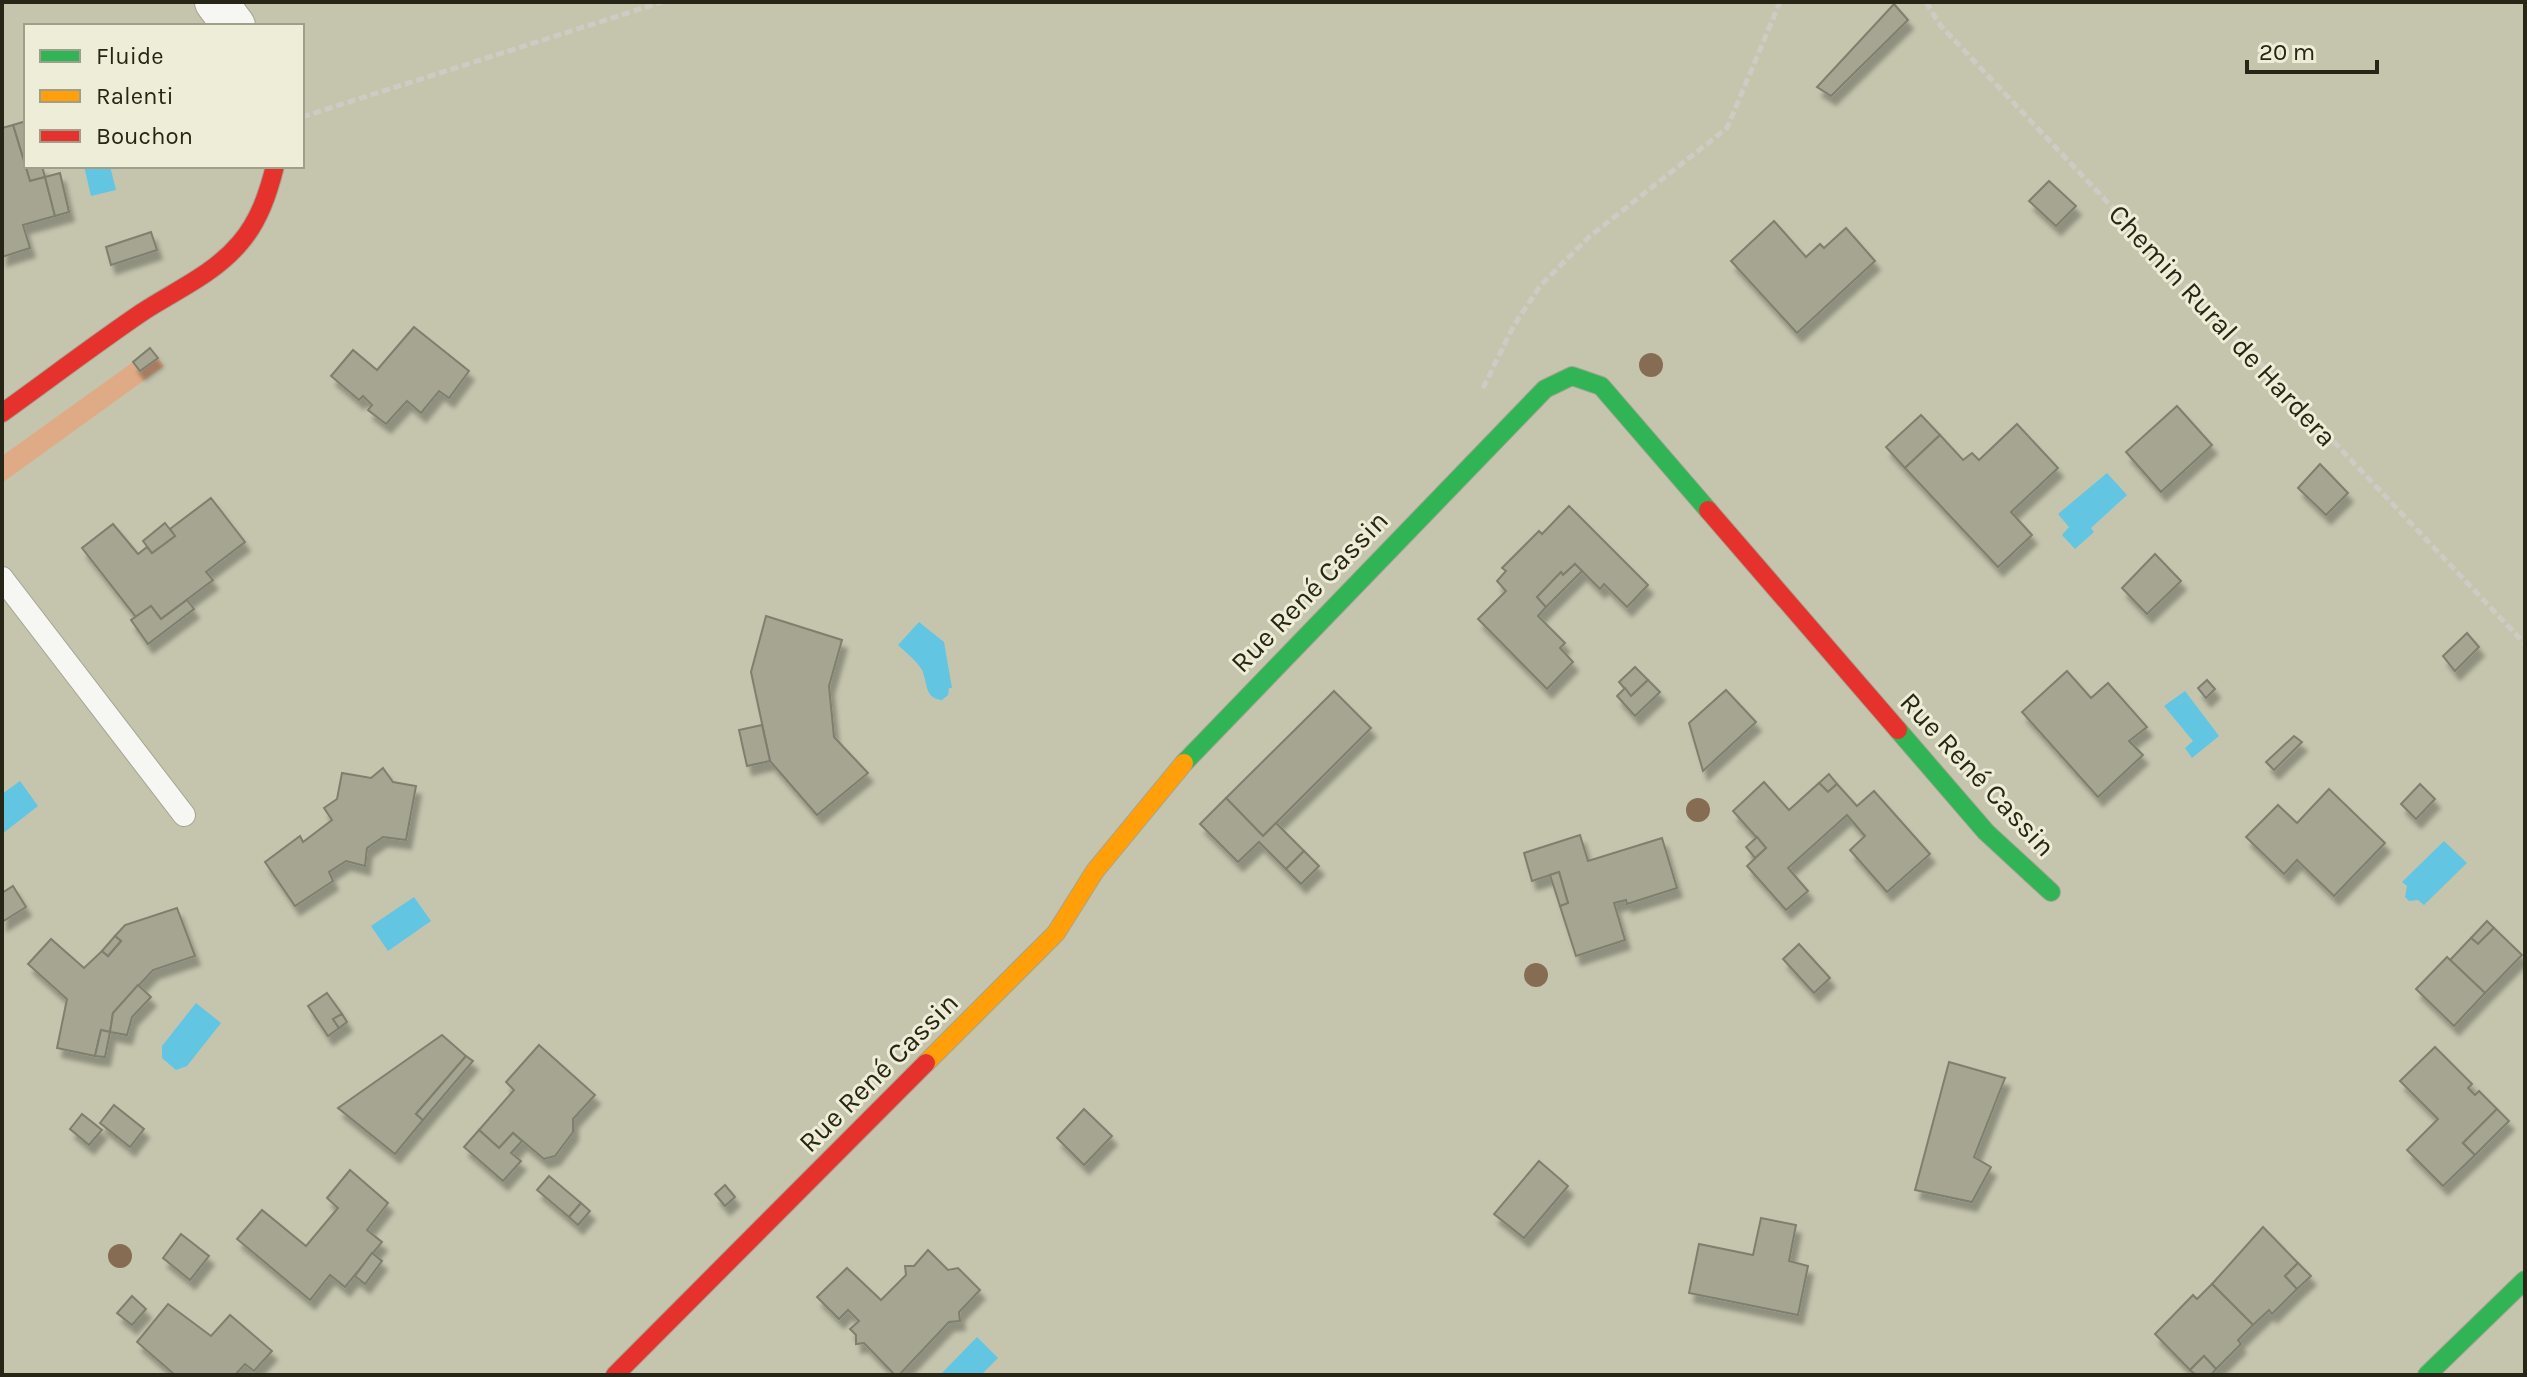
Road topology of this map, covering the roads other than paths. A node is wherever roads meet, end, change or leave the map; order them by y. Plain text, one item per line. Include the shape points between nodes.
1 (216, 2) edge
2 (232, 24) edge
3 (275, 168) edge
4 (2, 413) edge
5 (2, 578) edge
6 (184, 815) dead end
7 (2051, 892) dead end
8 (2525, 1280) edge
9 (615, 1375) edge
10 (2427, 1375) edge

1 - 2 street
3 - 4 street via 257,219 233,252
5 - 6 lane
7 - 9 street, Rue René Cassin via 1986,832 1601,386 1572,376 1545,389 1209,735 1095,871 1056,933
8 - 10 street

